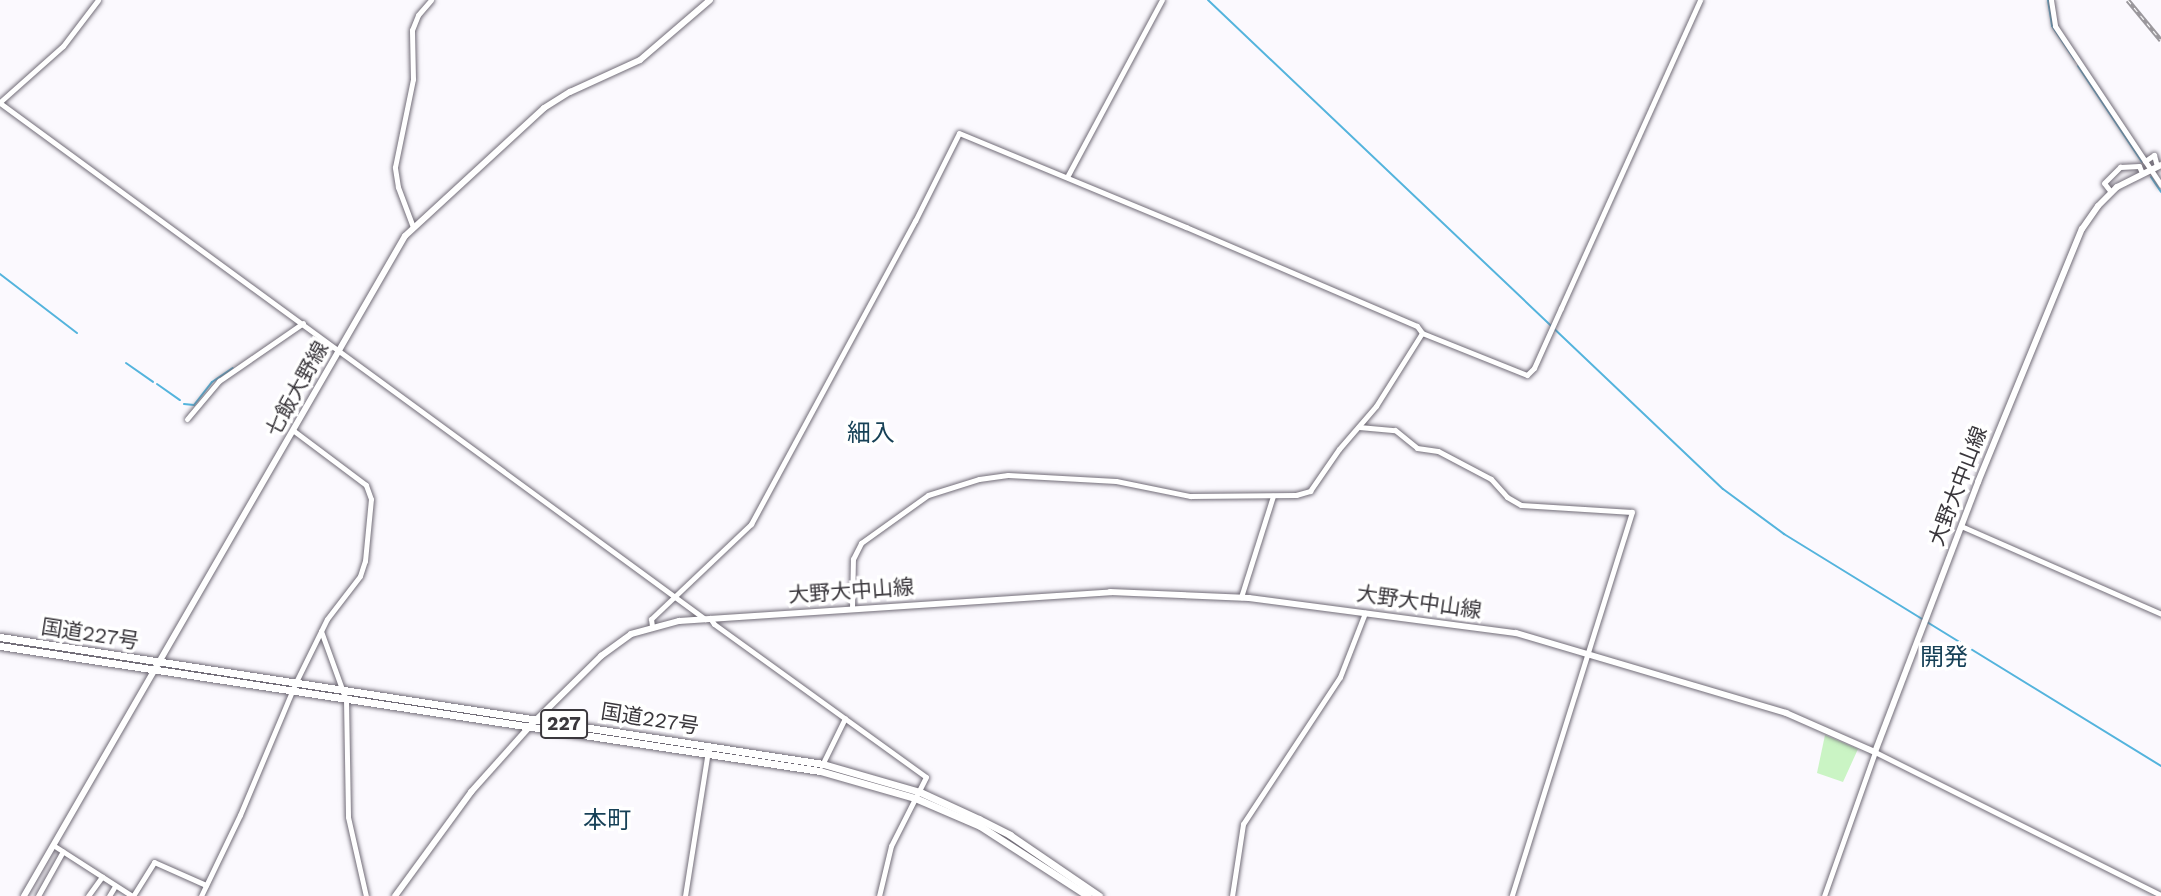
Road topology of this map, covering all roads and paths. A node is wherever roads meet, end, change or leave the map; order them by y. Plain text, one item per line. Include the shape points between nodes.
1 (98, 0) edge
2 (431, 0) edge
3 (710, 0) edge
4 (1162, 0) edge
5 (1700, 0) edge
6 (2051, 0) edge
7 (0, 102) edge
8 (2145, 161) junction
9 (2156, 167) edge
10 (2142, 173) junction
11 (1067, 177) junction
12 (2161, 185) edge
13 (2111, 192) junction
14 (413, 227) junction
15 (303, 323) junction
16 (1422, 332) junction
17 (340, 349) junction
18 (187, 419) dead end
19 (1359, 427) junction
20 (294, 431) junction
21 (1273, 496) junction
22 (1961, 526) junction
23 (676, 596) junction
24 (1241, 597) junction
25 (852, 609) junction
26 (1365, 613) junction
27 (2161, 614) edge
28 (707, 618) junction
29 (652, 626) junction
30 (321, 631) junction
31 (0, 637) edge
32 (0, 646) edge
33 (1589, 654) junction
34 (158, 666) junction
35 (293, 687) junction
36 (345, 696) junction
37 (845, 718) junction
38 (536, 720) junction
39 (530, 726) junction
40 (708, 749) junction
41 (1875, 752) junction
42 (821, 767) junction
43 (917, 795) junction
44 (53, 845) junction
45 (63, 851) junction
46 (102, 877) junction
47 (115, 886) junction
48 (206, 886) junction
49 (2161, 895) edge
50 (24, 896) edge
51 (38, 896) edge
52 (89, 896) edge
53 (109, 896) edge
54 (133, 896) edge
55 (201, 896) edge
56 (366, 896) edge
57 (395, 896) edge
58 (685, 896) edge
59 (878, 896) edge
60 (1088, 896) edge
61 (1099, 896) edge
62 (1232, 896) edge
63 (1512, 896) edge
64 (1824, 896) edge

1 - 7 street via 63,46
2 - 14 street via 412,30 413,79 395,167
3 - 14 main road, 七飯大野線 via 640,60 544,108
4 - 11 street
5 - 16 street via 1534,368 1527,374
6 - 8 street via 2055,26
7 - 15 street
8 - 9 street
8 - 9 street via 2154,155
9 - 10 main road, 大野大中山線
9 - 12 street
10 - 13 main road, 大野大中山線
10 - 13 street via 2139,166 2120,167 2104,183
11 - 16 street
11 - 23 street via 959,133 751,524
13 - 22 main road, 大野大中山線 via 2089,218 2075,245
14 - 17 main road, 七飯大野線 via 395,250
15 - 17 street
15 - 18 street via 219,380
16 - 19 street
17 - 20 main road, 七飯大野線
17 - 23 street
19 - 21 street via 1315,486 1303,494
19 - 33 street via 1395,430 1418,448 1437,451 1491,480 1521,505 1632,513
20 - 30 street via 366,485 371,496 362,571
20 - 34 main road, 七飯大野線
21 - 24 street
21 - 25 street via 1189,496 1116,481 1008,475 979,479 928,495 861,543 853,559
22 - 27 street
22 - 41 main road, 大野大中山線
23 - 28 street
23 - 29 street via 651,619
24 - 25 main road, 大野大中山線 via 1110,592
24 - 26 main road, 大野大中山線
25 - 28 main road, 大野大中山線
26 - 33 main road, 大野大中山線 via 1516,633
26 - 62 street via 1340,677 1243,824
28 - 29 main road, 大野大中山線
28 - 37 street
29 - 38 main road, 大野大中山線 via 613,646
30 - 35 street
30 - 36 street
31 - 34 highway, 国道227号 / 227
32 - 34 highway, 国道227号 / 227
33 - 41 main road, 大野大中山線 via 1786,713
33 - 63 street
34 - 35 highway, 国道227号 / 227
34 - 44 main road, 七飯大野線
35 - 36 highway, 国道227号 / 227
35 - 48 street
36 - 38 highway, 国道227号 / 227
36 - 39 highway, 国道227号 / 227
36 - 56 street via 348,817
37 - 42 street
37 - 43 street via 926,777
38 - 39 main road, 大野大中山線
38 - 40 highway, 国道227号 / 227
39 - 40 highway, 国道227号 / 227
39 - 57 main road, 大野大中山線 via 455,812
40 - 42 highway, 国道227号 / 227
40 - 58 street
41 - 49 street
41 - 64 street
42 - 43 highway, 国道227号 / 227
43 - 59 street via 891,846
43 - 60 highway, 国道227号 / 227 via 980,826
43 - 61 highway, 国道227号 / 227 via 1010,835
44 - 45 street
44 - 50 main road, 七飯大野線
45 - 46 street
45 - 51 street
46 - 47 street
46 - 52 street
47 - 53 street
47 - 54 street
48 - 54 street via 154,862
48 - 55 street

